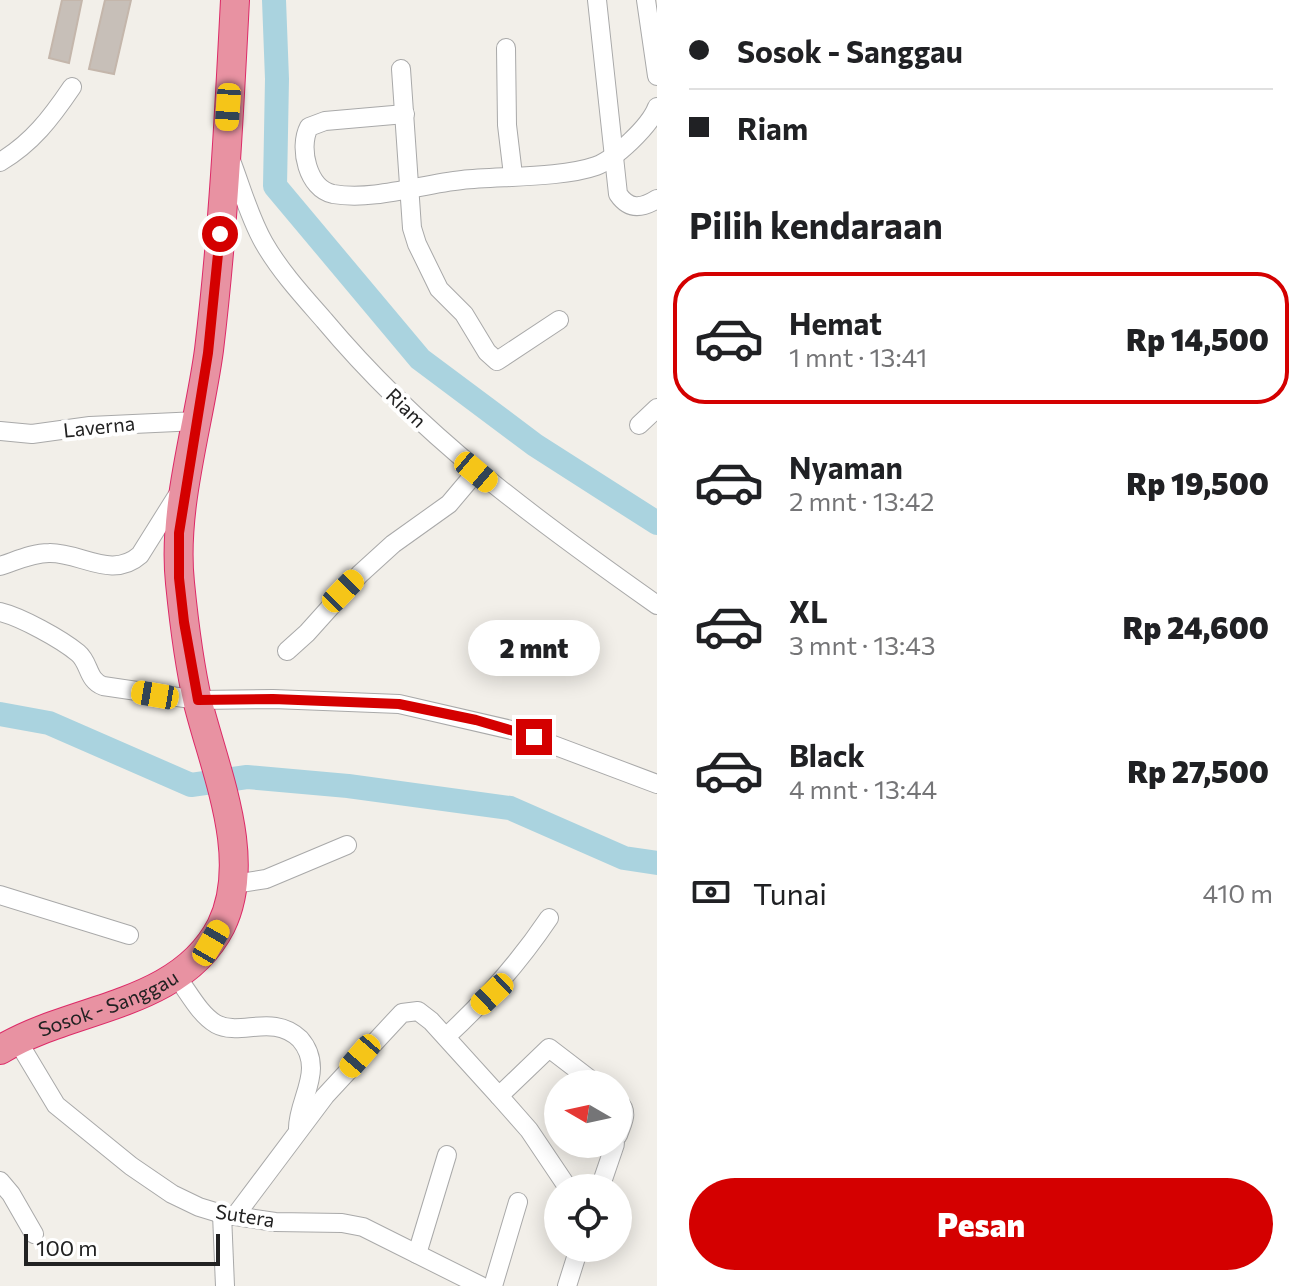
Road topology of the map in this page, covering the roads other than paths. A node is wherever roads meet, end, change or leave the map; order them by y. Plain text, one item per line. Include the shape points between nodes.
1 (235, 0) edge
2 (597, 0) edge
3 (646, 0) edge
4 (506, 48) dead end
5 (401, 69) dead end
6 (657, 76) edge
7 (72, 87) dead end
8 (657, 107) edge
9 (405, 114) junction
10 (226, 149) junction
11 (614, 155) junction
12 (0, 162) edge
13 (513, 175) junction
14 (410, 188) junction
15 (657, 199) edge
16 (559, 320) dead end
17 (657, 408) edge
18 (198, 421) junction
19 (639, 425) dead end
20 (0, 431) edge
21 (476, 472) junction
22 (187, 482) junction
23 (0, 566) edge
24 (657, 605) edge
25 (0, 612) edge
26 (287, 651) dead end
27 (198, 700) junction
28 (657, 784) edge
29 (347, 845) dead end
30 (234, 884) junction
31 (0, 896) edge
32 (549, 918) dead end
33 (129, 935) dead end
34 (176, 976) junction
35 (447, 1036) junction
36 (8, 1045) edge
37 (578, 1070) edge
38 (499, 1096) junction
39 (298, 1131) junction
40 (447, 1155) dead end
41 (559, 1174) edge
42 (0, 1181) edge
43 (518, 1202) dead end
44 (229, 1215) junction
45 (34, 1234) dead end
46 (417, 1254) junction
47 (225, 1286) edge
48 (481, 1286) edge
49 (493, 1286) edge

1 - 10 highway, Sosok - Sanggau
2 - 11 street
3 - 6 street
4 - 13 street
5 - 9 street
7 - 12 street via 38,134
8 - 11 street
9 - 14 street
9 - 14 street via 316,124 309,127 305,142 313,181 324,191 366,194
10 - 18 highway, Sosok - Sanggau
10 - 21 street, Riam via 260,235 291,280 377,380
11 - 13 street via 585,169
11 - 15 street via 618,194 624,202 640,208
13 - 14 street
14 - 16 street via 412,228 425,265 494,360
17 - 19 street
18 - 20 street, Laverna via 32,434
18 - 22 highway, Sosok - Sanggau
21 - 24 street, Riam
21 - 26 street via 449,504 360,574
22 - 23 street via 132,562 107,566 50,553
22 - 27 highway, Sosok - Sanggau via 179,578
25 - 27 street via 79,654 97,684
27 - 28 street via 412,706 516,731
27 - 30 highway, Sosok - Sanggau via 230,828
29 - 30 street via 266,879
30 - 34 highway, Sosok - Sanggau via 211,943
31 - 33 street
32 - 35 street via 492,994
34 - 36 highway, Sosok - Sanggau
34 - 39 street via 215,1023 278,1027 303,1043 311,1070
35 - 38 street
35 - 39 street via 418,1011 402,1013
36 - 44 street, Sutera via 56,1105 155,1182 187,1201
37 - 38 street via 549,1048
38 - 41 street
39 - 44 street
40 - 46 street
42 - 45 street
43 - 49 street
44 - 46 street, Sutera via 353,1225
44 - 47 street
46 - 48 street, Sutera

